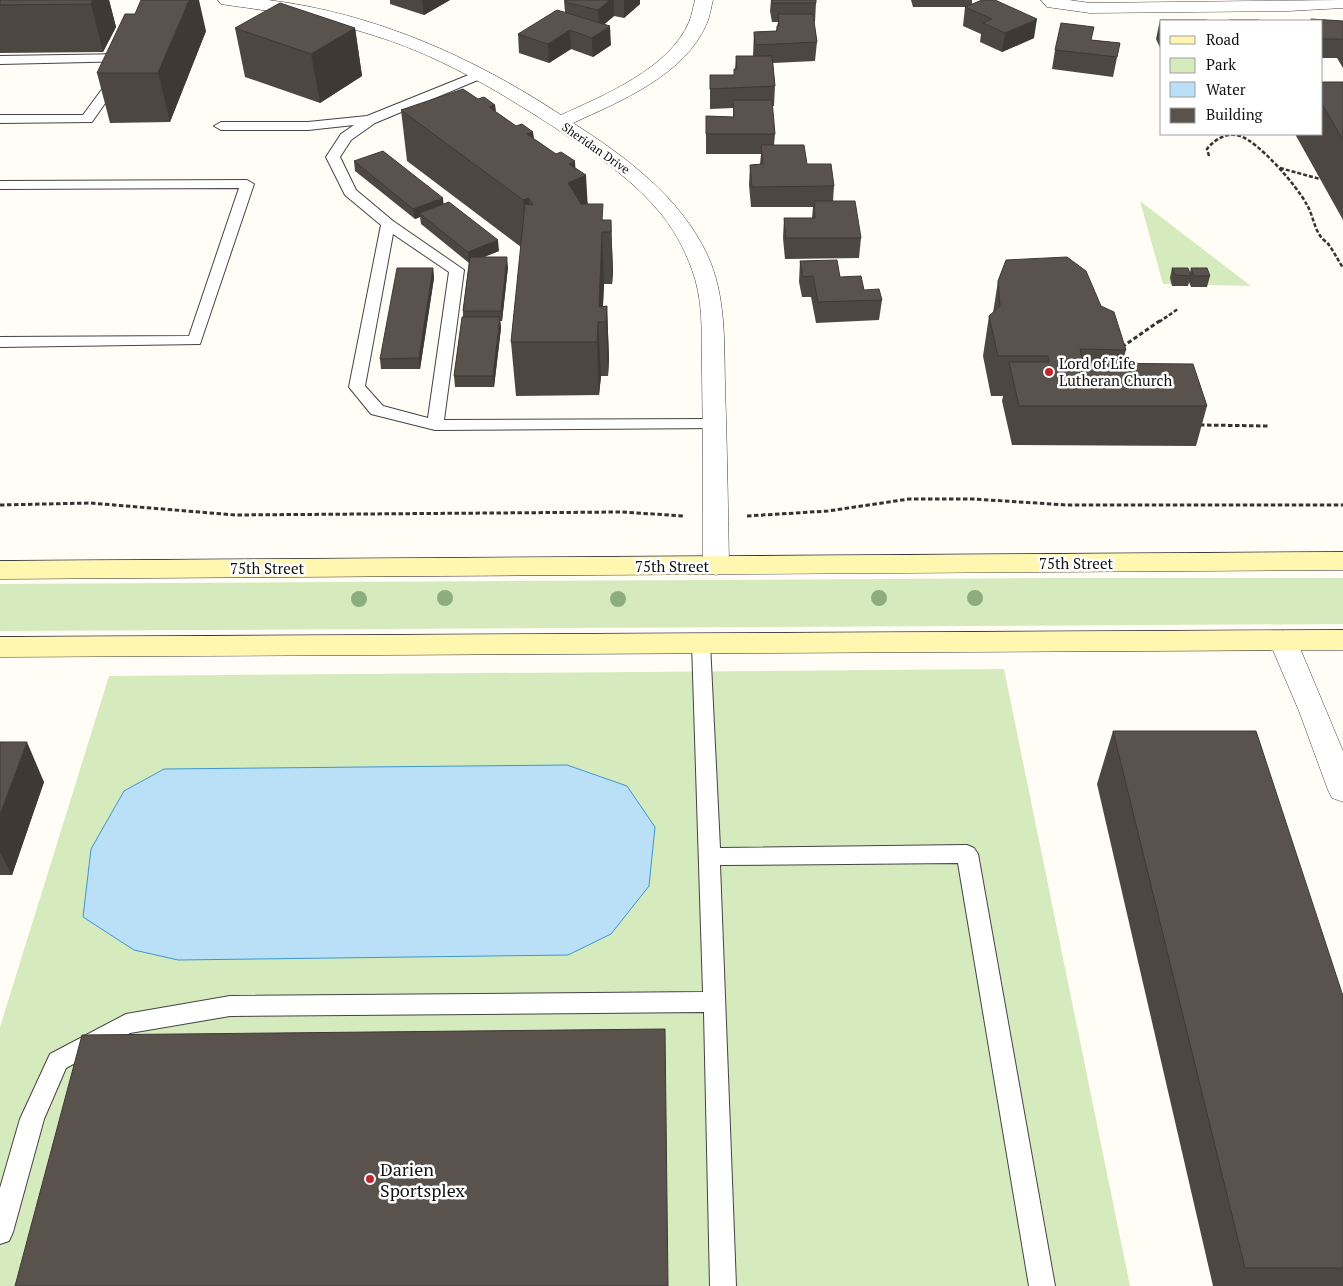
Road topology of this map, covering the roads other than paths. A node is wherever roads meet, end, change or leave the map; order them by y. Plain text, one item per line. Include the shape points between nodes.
1 (227, 0) edge
2 (704, 0) edge
3 (1052, 2) edge
4 (1343, 3) edge
5 (314, 6) edge
6 (134, 54) joint
7 (0, 60) edge
8 (481, 74) junction
9 (0, 119) edge
10 (370, 120) junction
11 (560, 122) junction
12 (221, 126) dead end
13 (0, 185) edge
14 (388, 224) junction
15 (0, 342) edge
16 (715, 424) junction
17 (435, 425) junction
18 (1343, 561) edge
19 (716, 566) junction
20 (0, 570) edge
21 (1343, 640) edge
22 (1283, 641) junction
23 (701, 643) junction
24 (0, 647) edge
25 (1343, 790) edge
26 (709, 857) junction
27 (714, 1002) junction
28 (0, 1232) edge
29 (723, 1286) edge
30 (1042, 1286) edge

1 - 5 street, Sheridan Drive
2 - 11 street via 702,14 691,36 665,63 623,92
3 - 4 street via 1090,8
5 - 8 street, Sheridan Drive
6 - 7 lane
6 - 9 lane via 87,119
8 - 10 lane
8 - 11 street, Sheridan Drive
10 - 12 lane via 308,126
10 - 14 lane via 346,137 333,158 350,192
11 - 16 street, Sheridan Drive via 640,180 662,203 696,255 706,279 711,305
13 - 15 lane via 246,184 195,342
14 - 17 lane via 457,270
14 - 17 lane via 357,387 377,410
16 - 17 lane
16 - 19 street, Sheridan Drive
18 - 19 main road, 75th Street
19 - 20 main road, 75th Street
21 - 22 main road
22 - 23 main road
22 - 25 street
23 - 24 main road
23 - 26 lane
26 - 27 lane
26 - 30 lane via 967,854
27 - 28 lane via 230,1006 126,1024 58,1061 32,1119
27 - 29 lane

